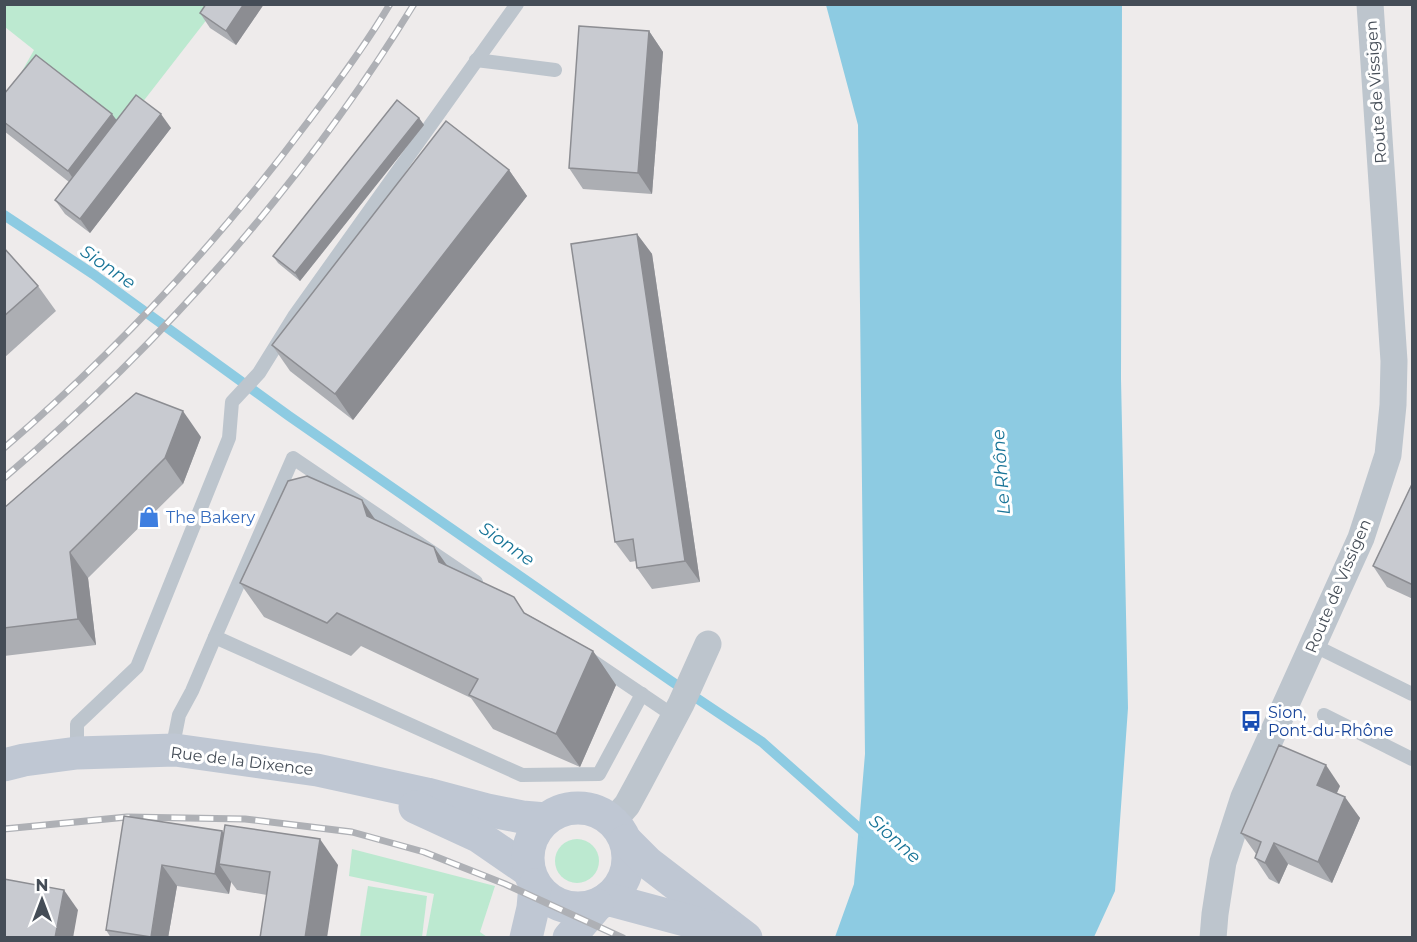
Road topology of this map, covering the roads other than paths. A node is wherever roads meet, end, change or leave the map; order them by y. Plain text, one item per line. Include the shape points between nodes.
1 (517, 4) edge
2 (1370, 4) edge
3 (476, 60) junction
4 (555, 70) dead end
5 (1403, 361) edge
6 (487, 589) edge
7 (215, 638) junction
8 (708, 644) dead end
9 (1313, 645) junction
10 (584, 655) edge
11 (642, 694) junction
12 (1413, 694) edge
13 (677, 710) junction
14 (1324, 715) dead end
15 (175, 750) junction
16 (77, 753) junction
17 (1413, 759) edge
18 (4, 765) edge
19 (335, 774) junction
20 (546, 819) junction
21 (619, 831) junction
22 (532, 878) junction
23 (602, 902) junction
24 (744, 937) edge
25 (526, 938) edge
26 (569, 938) edge
27 (1213, 938) edge

1 - 3 lane
2 - 5 street, Route de Vissigen
3 - 4 lane
3 - 16 lane via 295,315 259,373 232,402 229,438 137,667 77,724
5 - 9 street, Route de Vissigen via 1388,454 1361,538
6 - 7 lane via 293,458
7 - 11 lane via 522,775 599,774
7 - 15 lane via 179,715
8 - 13 street
9 - 12 lane
9 - 27 street, Route de Vissigen via 1244,797 1223,862
10 - 11 lane
11 - 13 lane
13 - 21 street via 627,805
14 - 17 lane
15 - 16 main road, Rue de la Dixence
15 - 19 main road, Rue de la Dixence
16 - 18 main road, Rue de la Dixence
19 - 20 main road, Rue de la Dixence via 487,810
19 - 22 main road, Rue de la Dixence via 478,836
20 - 21 main road via 578,807 595,810
20 - 22 main road via 530,842
21 - 23 main road via 629,858 625,876 616,891
21 - 24 main road via 647,862
22 - 23 main road via 554,903 578,909
22 - 25 main road via 533,908
23 - 24 main road
23 - 26 main road

